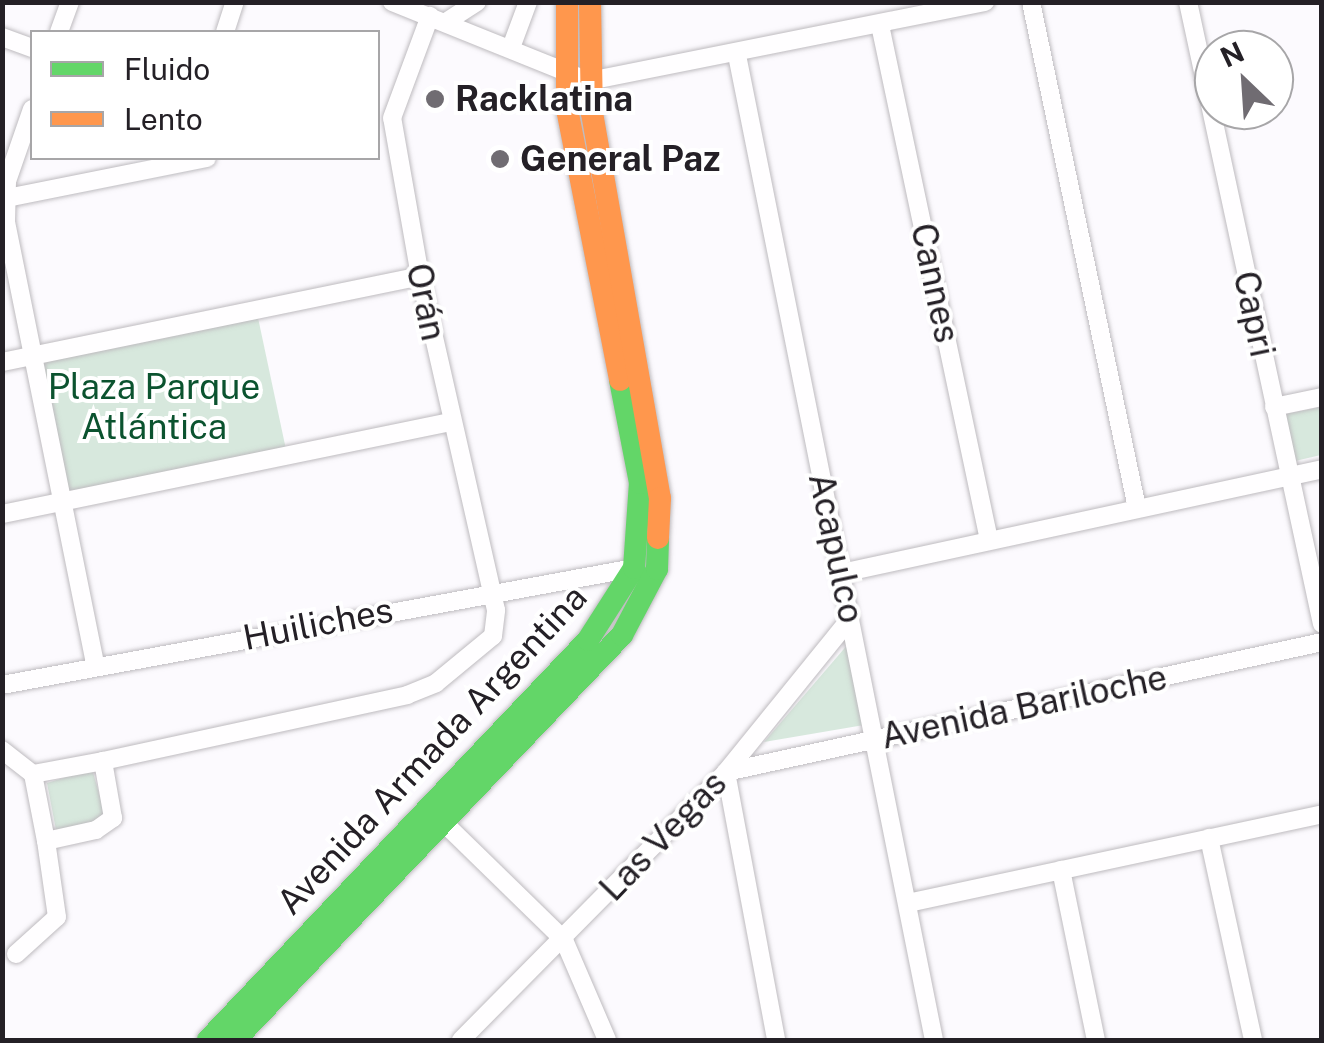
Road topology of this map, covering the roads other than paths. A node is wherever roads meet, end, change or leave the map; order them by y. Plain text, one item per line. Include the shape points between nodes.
1 (70, 2) edge
2 (235, 2) edge
3 (392, 2) edge
4 (477, 2) edge
5 (528, 2) edge
6 (567, 2) edge
7 (590, 2) edge
8 (985, 2) edge
9 (1031, 2) edge
10 (1188, 2) edge
11 (438, 19) junction
12 (880, 26) junction
13 (60, 30) edge
14 (225, 30) edge
15 (2, 37) edge
16 (512, 45) junction
17 (30, 47) edge
18 (737, 55) junction
19 (563, 74) junction
20 (589, 81) junction
21 (30, 115) edge
22 (384, 120) edge
23 (181, 160) edge
24 (3, 199) edge
25 (420, 276) junction
26 (33, 356) junction
27 (2, 362) edge
28 (1322, 397) edge
29 (1274, 407) junction
30 (451, 422) junction
31 (1322, 469) edge
32 (1289, 476) junction
33 (62, 502) junction
34 (1137, 508) junction
35 (2, 514) edge
36 (989, 540) junction
37 (634, 568) junction
38 (842, 573) junction
39 (491, 591) junction
40 (850, 618) junction
41 (1322, 624) edge
42 (1322, 642) edge
43 (96, 665) junction
44 (2, 685) edge
45 (876, 739) junction
46 (2, 750) edge
47 (103, 760) junction
48 (726, 772) junction
49 (33, 774) junction
50 (1322, 814) edge
51 (436, 816) junction
52 (1210, 838) junction
53 (46, 841) junction
54 (1061, 870) junction
55 (908, 903) junction
56 (564, 940) junction
57 (16, 954) dead end
58 (208, 1040) edge
59 (235, 1040) edge
60 (461, 1040) edge
61 (607, 1040) edge
62 (776, 1040) edge
63 (934, 1040) edge
64 (1096, 1040) edge
65 (1253, 1040) edge

1 - 13 street
2 - 14 street
3 - 11 street
4 - 11 street
5 - 16 street
6 - 19 main road, Avenida Armada Argentina
7 - 20 main road, Avenida Armada Argentina
8 - 12 street
9 - 34 street
10 - 29 street, Capri
11 - 16 street
11 - 22 street, Orán
12 - 18 street
12 - 36 street, Cannes
15 - 17 street
16 - 19 street
18 - 20 street
18 - 38 street, Acapulco
19 - 20 street
19 - 37 main road, Avenida Armada Argentina via 640,483
20 - 51 main road, Avenida Armada Argentina via 658,477 661,550 649,589 622,635
21 - 24 street
22 - 25 street, Orán
23 - 24 street
24 - 26 street
25 - 26 street
25 - 30 street, Orán
26 - 27 street
26 - 33 street
28 - 29 street
29 - 32 street, Capri
30 - 33 street
30 - 39 street, Orán
31 - 32 street
32 - 34 street
32 - 41 street, Capri
33 - 35 street
33 - 43 street
34 - 36 street
36 - 38 street
37 - 39 street, Huiliches
37 - 51 main road, Avenida Armada Argentina via 606,619
38 - 40 street, Acapulco
39 - 43 street, Huiliches
39 - 47 street, Orán via 493,636 436,684
40 - 45 street, Acapulco
40 - 48 street, Las Vegas
42 - 45 street, Avenida Bariloche
43 - 44 street, Huiliches
45 - 48 street, Avenida Bariloche
45 - 55 street, Acapulco
46 - 49 street
47 - 49 street
47 - 53 street via 112,818 96,830
48 - 56 street, Las Vegas
48 - 62 street
49 - 53 street
50 - 52 street
51 - 56 street
51 - 58 main road, Avenida Armada Argentina
51 - 59 main road, Avenida Armada Argentina
52 - 54 street
52 - 65 street
53 - 57 street via 57,918
54 - 55 street
54 - 64 street
55 - 63 street, Acapulco
56 - 60 street, Las Vegas
56 - 61 street

